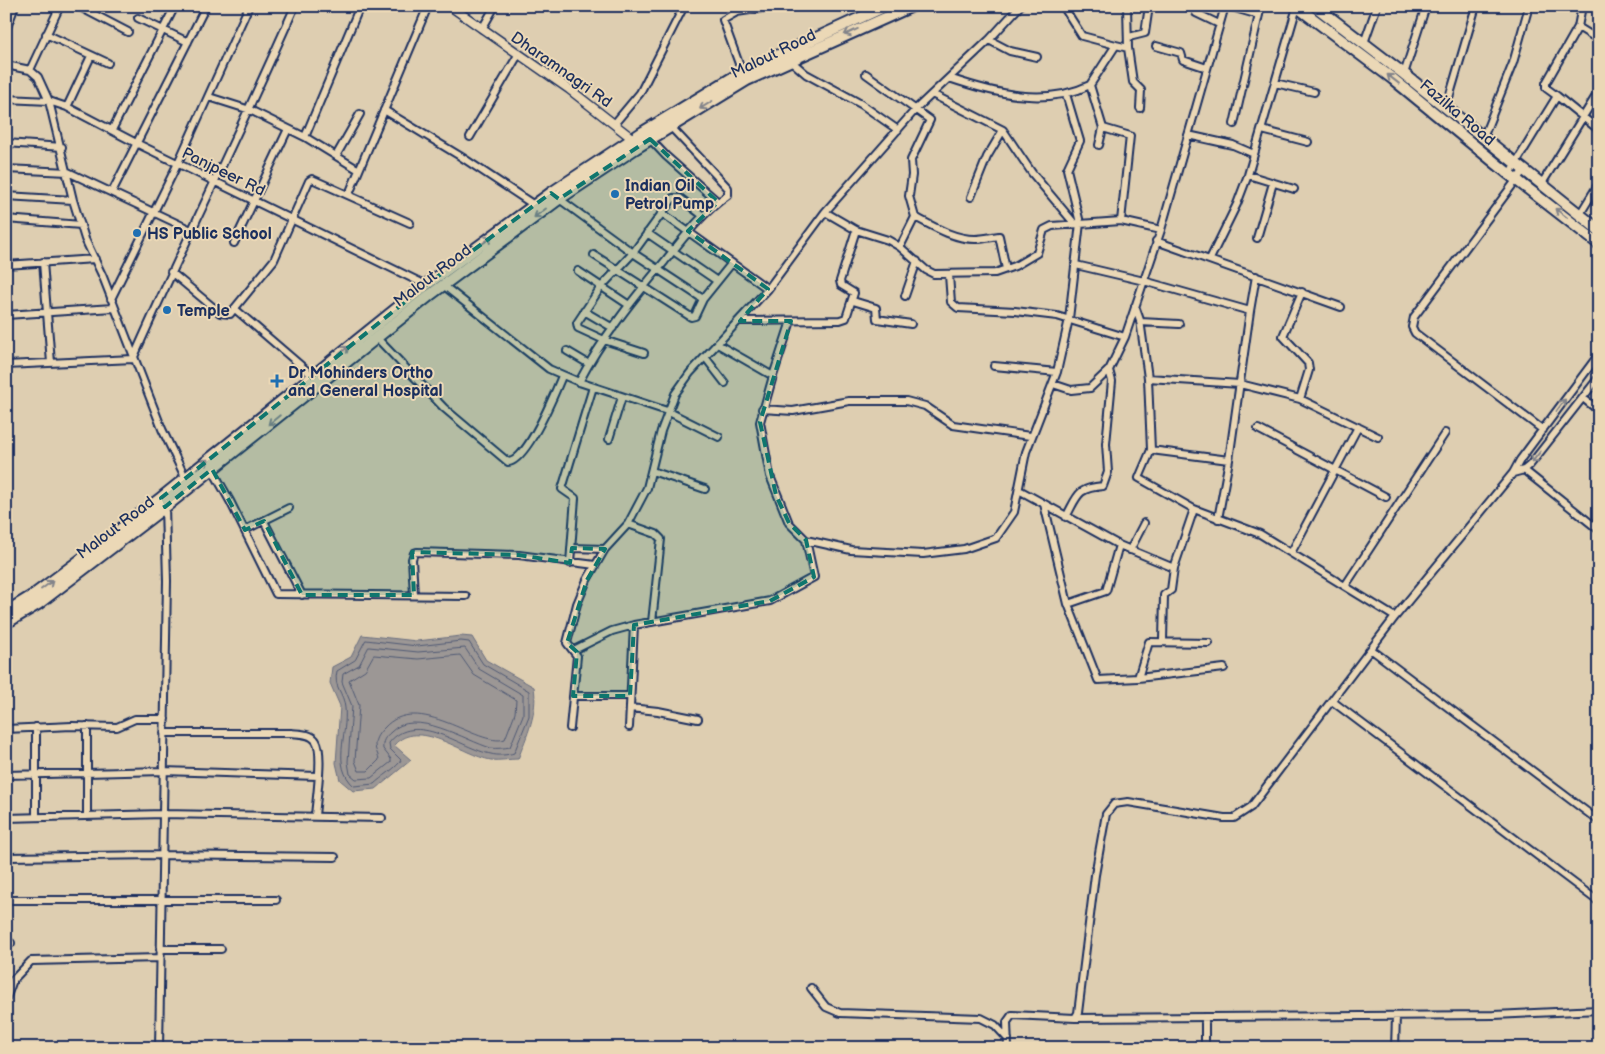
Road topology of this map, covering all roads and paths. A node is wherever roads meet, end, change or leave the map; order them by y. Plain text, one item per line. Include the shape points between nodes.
1 (15, 6) edge
2 (60, 6) edge
3 (78, 6) edge
4 (175, 6) edge
5 (206, 6) edge
6 (249, 6) edge
7 (295, 6) edge
8 (360, 6) edge
9 (428, 6) edge
10 (450, 6) edge
11 (495, 6) edge
12 (684, 6) edge
13 (776, 6) edge
14 (886, 6) edge
15 (912, 6) edge
16 (1020, 6) edge
17 (1063, 6) edge
18 (1127, 6) edge
19 (1149, 6) edge
20 (1226, 6) edge
21 (1261, 6) edge
22 (1377, 6) edge
23 (1426, 6) edge
24 (1476, 6) edge
25 (1529, 6) edge
26 (1582, 6) edge
27 (1296, 7) edge
28 (1320, 8) edge
29 (1196, 13) dead end
30 (1259, 15) junction
31 (138, 18) dead end
32 (869, 19) junction
33 (1219, 24) junction
34 (1578, 27) junction
35 (482, 29) junction
36 (6, 30) edge
37 (163, 30) junction
38 (128, 32) dead end
39 (46, 34) junction
40 (1129, 38) junction
41 (989, 40) junction
42 (1599, 40) edge
43 (188, 42) junction
44 (1364, 43) junction
45 (1116, 45) junction
46 (1156, 46) dead end
47 (1128, 48) junction
48 (518, 55) junction
49 (91, 56) junction
50 (1037, 58) dead end
51 (790, 60) junction
52 (108, 64) dead end
53 (6, 65) edge
54 (1207, 68) junction
55 (30, 70) junction
56 (742, 72) junction
57 (866, 74) dead end
58 (1404, 74) junction
59 (949, 78) junction
60 (1276, 82) junction
61 (1090, 85) junction
62 (1599, 91) edge
63 (1314, 92) dead end
64 (932, 94) junction
65 (1066, 94) junction
66 (1557, 96) junction
67 (208, 97) junction
68 (6, 99) edge
69 (49, 101) junction
70 (67, 107) junction
71 (1140, 108) dead end
72 (1446, 108) junction
73 (916, 109) junction
74 (250, 110) junction
75 (384, 110) junction
76 (360, 114) dead end
77 (1584, 118) junction
78 (615, 123) junction
79 (1234, 124) dead end
80 (671, 127) junction
81 (1103, 128) junction
82 (288, 129) junction
83 (112, 130) junction
84 (898, 130) junction
85 (1003, 130) junction
86 (1262, 130) junction
87 (1599, 130) edge
88 (1188, 135) junction
89 (305, 137) junction
90 (470, 137) dead end
91 (1483, 138) junction
92 (632, 139) junction
93 (650, 139) junction
94 (1308, 142) dead end
95 (6, 143) edge
96 (136, 143) junction
97 (1099, 145) dead end
98 (62, 147) junction
99 (1254, 154) junction
100 (336, 156) junction
101 (178, 163) junction
102 (1519, 168) junction
103 (6, 169) edge
104 (359, 170) junction
105 (68, 172) junction
106 (1248, 175) junction
107 (1513, 177) junction
108 (214, 181) junction
109 (1273, 183) junction
110 (1599, 183) edge
111 (1541, 185) junction
112 (1294, 189) dead end
113 (112, 192) junction
114 (349, 194) junction
115 (6, 196) edge
116 (555, 196) junction
117 (971, 196) dead end
118 (73, 200) junction
119 (254, 200) junction
120 (718, 202) junction
121 (534, 205) junction
122 (152, 212) junction
123 (825, 212) junction
124 (662, 213) junction
125 (1580, 214) junction
126 (702, 215) junction
127 (915, 217) junction
128 (6, 219) edge
129 (293, 219) junction
130 (1121, 221) junction
131 (410, 223) dead end
132 (1077, 223) junction
133 (81, 225) junction
134 (191, 230) junction
135 (856, 230) junction
136 (1161, 230) junction
137 (1599, 230) edge
138 (688, 231) junction
139 (648, 233) junction
140 (1257, 238) dead end
141 (1156, 241) junction
142 (234, 243) dead end
143 (1599, 244) edge
144 (900, 247) junction
145 (674, 250) junction
146 (632, 253) junction
147 (594, 255) dead end
148 (95, 259) junction
149 (1210, 259) junction
150 (917, 261) junction
151 (44, 262) junction
152 (732, 263) junction
153 (6, 265) edge
154 (1076, 265) junction
155 (1006, 269) junction
156 (658, 270) junction
157 (578, 271) dead end
158 (617, 271) junction
159 (172, 272) junction
160 (949, 274) junction
161 (1256, 276) junction
162 (717, 281) junction
163 (1144, 281) junction
164 (426, 284) junction
165 (443, 285) junction
166 (602, 288) junction
167 (642, 288) junction
168 (768, 289) junction
169 (1302, 292) junction
170 (905, 296) dead end
171 (111, 299) junction
172 (703, 299) junction
173 (853, 301) junction
174 (629, 305) junction
175 (1135, 306) junction
176 (1341, 307) dead end
177 (113, 308) junction
178 (236, 309) junction
179 (584, 310) junction
180 (1250, 311) junction
181 (47, 312) junction
182 (6, 315) edge
183 (1069, 319) junction
184 (740, 321) junction
185 (791, 321) junction
186 (1140, 322) junction
187 (911, 324) dead end
188 (1178, 324) dead end
189 (613, 328) junction
190 (376, 337) junction
191 (1125, 337) junction
192 (604, 340) junction
193 (719, 345) junction
194 (567, 351) dead end
195 (644, 353) dead end
196 (1599, 354) edge
197 (705, 357) junction
198 (133, 359) junction
199 (51, 363) junction
200 (589, 364) junction
201 (6, 365) edge
202 (994, 366) dead end
203 (1109, 370) junction
204 (1057, 372) junction
205 (313, 376) junction
206 (562, 376) junction
207 (773, 376) junction
208 (1599, 377) edge
209 (1148, 378) junction
210 (579, 382) junction
211 (725, 383) dead end
212 (1053, 384) junction
213 (1240, 384) junction
214 (593, 387) junction
215 (622, 397) junction
216 (1583, 398) junction
217 (1300, 399) junction
218 (762, 409) junction
219 (668, 411) junction
220 (1599, 411) edge
221 (1358, 427) junction
222 (1258, 429) dead end
223 (1543, 430) junction
224 (1445, 433) dead end
225 (1030, 436) junction
226 (719, 437) dead end
227 (1378, 437) dead end
228 (609, 439) dead end
229 (1151, 450) junction
230 (1229, 460) junction
231 (212, 469) junction
232 (1335, 470) junction
233 (1524, 470) junction
234 (652, 471) junction
235 (1513, 473) junction
236 (185, 477) junction
237 (705, 489) dead end
238 (1019, 490) junction
239 (1386, 497) dead end
240 (163, 502) junction
241 (1044, 504) junction
242 (288, 508) dead end
243 (1194, 509) junction
244 (1066, 517) junction
245 (1218, 519) junction
246 (264, 520) junction
247 (1144, 523) dead end
248 (628, 524) junction
249 (245, 530) junction
250 (1599, 530) edge
251 (806, 540) junction
252 (1119, 545) junction
253 (572, 548) junction
254 (605, 549) junction
255 (1130, 550) junction
256 (1291, 553) junction
257 (570, 563) junction
258 (595, 565) junction
259 (1174, 568) junction
260 (1345, 586) junction
261 (302, 595) junction
262 (414, 595) junction
263 (466, 596) dead end
264 (1068, 604) junction
265 (6, 612) edge
266 (1395, 618) junction
267 (652, 622) junction
268 (6, 623) edge
269 (634, 625) junction
270 (1163, 641) junction
271 (1209, 643) dead end
272 (574, 650) junction
273 (1372, 650) junction
274 (1224, 668) dead end
275 (1138, 678) junction
276 (573, 696) junction
277 (630, 696) junction
278 (1332, 701) junction
279 (630, 708) junction
280 (164, 718) junction
281 (698, 719) dead end
282 (87, 726) junction
283 (36, 727) junction
284 (628, 727) dead end
285 (570, 728) dead end
286 (6, 729) edge
287 (164, 733) junction
288 (164, 771) junction
289 (87, 772) junction
290 (36, 774) junction
291 (6, 776) edge
292 (318, 776) junction
293 (163, 814) junction
294 (87, 816) junction
295 (315, 816) junction
296 (36, 817) junction
297 (6, 818) edge
298 (382, 818) dead end
299 (1599, 821) edge
300 (162, 855) junction
301 (6, 857) edge
302 (335, 857) dead end
303 (161, 899) junction
304 (6, 900) edge
305 (276, 900) dead end
306 (1599, 902) edge
307 (160, 949) junction
308 (221, 949) dead end
309 (160, 958) junction
310 (9, 985) edge
311 (811, 988) dead end
312 (6, 999) edge
313 (1599, 1010) edge
314 (1396, 1016) junction
315 (1075, 1018) junction
316 (1206, 1018) junction
317 (1008, 1039) junction
318 (158, 1048) edge
319 (1008, 1048) edge
320 (1205, 1048) edge
321 (1395, 1048) edge

1 - 36 street
2 - 39 street
3 - 38 street
4 - 37 street
5 - 43 street
6 - 67 street
7 - 74 street
8 - 89 street
9 - 75 street
10 - 35 street, Dharamnagri Rd
11 - 35 street
12 - 78 street via 654,68
13 - 56 street via 738,12 723,20
14 - 32 highway, Malout Road
15 - 32 highway, Malout Road
16 - 41 street
17 - 45 street via 1082,36
18 - 40 street
19 - 40 street via 1145,34
20 - 30 street
20 - 33 street
21 - 30 street
22 - 44 street
23 - 58 street
24 - 72 street
25 - 91 street via 1513,63
26 - 34 street
27 - 60 street
107 -> 27 highway, Fazilka Road via 1421,101
28 - 44 highway, Fazilka Road
29 - 33 street
30 - 79 street
31 - 37 street
32 -> 51 highway, Malout Road
32 - 56 highway, Malout Road
33 - 54 street
34 - 42 street
34 - 66 street via 1546,84 1546,88
35 - 48 street, Dharamnagri Rd
37 - 43 street
37 - 83 street
39 - 49 street
39 - 55 street
40 - 47 street
41 - 50 street via 1010,51
41 - 59 street
43 - 96 street
44 - 58 highway, Fazilka Road
45 - 47 street
45 - 61 street
46 - 54 street via 1181,53 1183,60
47 - 71 street via 1133,82 1141,90
48 - 78 street, Dharamnagri Rd
48 - 90 street
49 - 52 street
49 - 70 street
51 -> 80 highway, Malout Road via 747,80
51 - 84 street via 806,74 862,104
53 - 55 street
54 - 88 street
55 - 69 street via 38,77
56 - 92 highway, Malout Road
57 - 73 street
58 - 72 highway, Fazilka Road
59 - 64 street
59 - 65 street via 999,94
60 - 63 street
60 - 86 street
61 - 65 street
61 - 81 street
62 - 77 street
64 - 73 street
64 - 85 street
65 - 132 street via 1080,141 1067,169
66 - 77 street
66 - 102 street
67 - 74 street
67 - 101 street
68 - 69 street, Panjpeer Rd
69 - 70 street, Panjpeer Rd
69 - 98 street
70 - 83 street, Panjpeer Rd
72 - 91 highway, Fazilka Road
73 - 84 street
73 - 127 street via 930,122 912,160 909,196
74 - 82 street
74 - 108 street
75 - 104 street
75 - 121 street
76 - 100 street
77 - 87 street
77 - 111 street
78 - 92 street, Dharamnagri Rd
80 - 93 highway, Malout Road
80 - 120 street via 728,188 728,195
81 - 97 street
81 - 130 street via 1130,136
82 - 89 street
82 - 119 street
83 - 96 street, Panjpeer Rd
84 - 123 street
85 - 117 street via 980,171
85 - 132 street via 1032,174
86 - 94 street
86 - 99 street
88 - 99 street via 1233,145
88 - 136 street
89 - 100 street
91 - 102 highway, Fazilka Road
92 - 116 highway, Malout Road
93 - 116 highway, Malout Road
93 - 120 street
95 - 98 street
96 - 101 street, Panjpeer Rd
96 - 113 street
98 - 105 street
99 - 106 street
100 - 104 street
101 - 108 street, Panjpeer Rd
101 - 122 street
102 - 107 street
102 - 107 street
102 - 111 highway, Fazilka Road
103 - 105 street
104 - 114 street
105 - 113 street
105 - 118 street
106 - 109 street
106 - 149 street
143 -> 107 highway, Fazilka Road
107 - 223 street via 1414,317 1412,327 1415,333
108 - 119 street, Panjpeer Rd
108 - 134 street
109 - 112 street
109 - 140 street
110 - 125 street
111 - 125 highway, Fazilka Road
113 - 122 street
114 - 129 street via 312,179
114 - 131 street
115 - 118 street
116 - 121 highway, Malout Road
116 - 146 street
116 -> 165 highway, Malout Road
118 - 133 street
119 - 129 street, Panjpeer Rd
119 - 142 street
120 - 126 street
164 -> 121 highway, Malout Road
122 - 134 street
122 - 171 street
123 - 135 street
123 - 168 street
124 - 126 street via 676,197
124 - 138 street
124 - 139 street
125 - 137 highway, Fazilka Road
126 - 138 street
127 - 144 street
127 - 155 street via 963,238 999,236
128 - 133 street
129 - 164 street, Panjpeer Rd
129 - 178 street via 274,260
130 - 132 street
130 - 136 street
132 - 154 street
132 - 155 street via 1047,227 1037,253
133 - 148 street
134 - 159 street
135 - 144 street
135 - 173 street via 840,281 854,293
136 - 141 street
138 - 145 street
138 - 152 street
139 - 145 street
139 - 146 street
141 - 149 street
141 - 163 street
144 - 150 street
145 - 156 street
145 - 162 street
146 - 156 street
146 - 158 street
147 - 158 street
148 - 151 street
148 - 171 street
149 - 161 street
150 - 160 street via 934,274
150 - 170 street
151 - 153 street
151 - 181 street
152 - 162 street
152 - 168 street
154 - 163 street
154 - 183 street
155 - 160 street via 995,273
156 - 167 street
156 - 172 street
157 - 166 street
158 - 166 street
158 - 167 street
159 - 178 street via 220,313 230,314
159 - 198 street
160 - 183 street via 951,302 958,308 1015,310
161 - 169 street
161 - 180 street
162 - 172 street
163 - 175 street
163 - 180 street
205 -> 164 highway, Malout Road
165 - 190 highway, Malout Road
165 - 206 street
166 - 174 street
166 - 179 street
167 - 172 street via 691,317 695,316
167 - 174 street
168 - 184 street
169 - 176 street
169 - 217 street via 1282,336 1308,363
171 - 177 street
173 - 185 street via 844,320
173 - 187 street via 876,308 877,320
174 - 189 street
175 - 186 street
175 - 191 street
177 - 181 street
177 - 198 street
178 - 205 street
179 - 189 street
179 - 192 street via 577,322 578,328
180 - 213 street
181 - 182 street
181 - 199 street
183 - 191 street
183 - 204 street
184 - 185 street
184 - 193 street
185 - 207 street
186 - 188 street
186 - 209 street
189 - 192 street
190 - 206 street via 444,408 508,462 515,460 537,430
190 -> 231 highway, Malout Road
191 - 203 street
192 - 195 street
192 - 200 street
193 - 197 street
193 - 207 street
194 - 200 street
223 -> 196 street
197 - 211 street
197 - 219 street via 675,394
198 - 199 street
198 - 236 street
199 - 201 street
200 - 210 street
202 - 204 street
203 - 212 street via 1087,389 1071,390
203 - 244 street via 1112,381 1106,444 1108,475 1103,486 1081,491
204 - 212 street
236 -> 205 highway, Malout Road
206 - 210 street
207 - 218 street
208 - 216 street
209 - 213 street
209 - 229 street
210 - 214 street
212 - 225 street
213 - 217 street
213 - 230 street
214 - 215 street
214 - 253 street via 562,489 575,498
215 - 219 street
215 - 228 street
216 - 220 street
216 -> 233 street
217 - 221 street
218 - 225 street via 793,411 849,401 906,401 925,406 953,425
218 - 251 street via 760,422 776,495 789,523
219 - 226 street
219 - 234 street
221 - 227 street
221 - 232 street
222 - 232 street
223 - 235 street
224 - 260 street
225 - 238 street
229 - 230 street
229 - 243 street via 1139,478
230 - 245 street
231 - 240 highway, Malout Road
231 - 249 street
232 - 239 street
232 - 256 street
233 - 235 street
233 - 250 street
234 - 237 street
234 - 248 street
235 - 266 street
236 - 240 highway, Malout Road
238 - 241 street
238 - 251 street via 1014,512 996,538 964,549 923,554 877,552 831,547
265 -> 240 highway, Malout Road
240 - 268 highway, Malout Road via 38,604
240 - 280 street via 167,581
241 - 244 street
241 - 264 street
242 - 246 street
243 - 245 street
243 - 259 street
244 - 252 street
245 - 256 street via 1250,530
246 - 249 street
246 - 261 street
247 - 255 street
248 - 254 street
248 - 267 street via 661,539
249 - 261 street via 273,591 280,595
251 - 267 street via 814,577 770,602
252 - 255 street
252 - 264 street via 1106,591
253 - 254 street
253 - 257 street
254 - 258 street
255 - 259 street
256 - 260 street
257 - 258 street
257 - 262 street via 519,555 417,552 412,559
258 - 272 street via 567,643
259 - 270 street via 1171,590 1164,595
260 - 266 street
261 - 262 street
262 - 263 street
264 - 275 street via 1098,680
266 - 273 street
267 - 269 street
269 - 272 street via 612,630
269 - 277 street
270 - 271 street
270 - 275 street via 1148,643
272 - 276 street via 577,656
273 - 278 street
273 - 299 street
274 - 275 street
276 - 277 street
276 - 285 street
277 - 279 street
278 - 306 street
278 - 315 street via 1243,814 1224,818 1128,802 1119,802 1110,808 1100,847
279 - 281 street
279 - 284 street
280 - 282 street via 135,719 117,727
280 - 287 street
282 - 283 street
282 - 289 street
283 - 286 street
283 - 290 street
287 - 288 street
287 - 292 street via 311,736 318,746
288 - 289 street
288 - 292 street
288 - 293 street
289 - 290 street
289 - 294 street
290 - 291 street
290 - 296 street
292 - 295 street
293 - 294 street
293 - 295 street
293 - 300 street
294 - 296 street
295 - 298 street
296 - 297 street
300 - 301 street
300 - 302 street
300 - 303 street
303 - 304 street
303 - 305 street
303 - 307 street
307 - 308 street
307 - 309 street
309 - 310 street via 38,960 26,964
309 - 318 street
310 - 312 street
311 - 317 street via 826,1007 840,1013 981,1018 995,1025
313 - 314 street
314 - 316 street
314 - 321 street
315 - 316 street
315 - 317 street via 1012,1015 1008,1022
316 - 320 street
317 - 319 street

